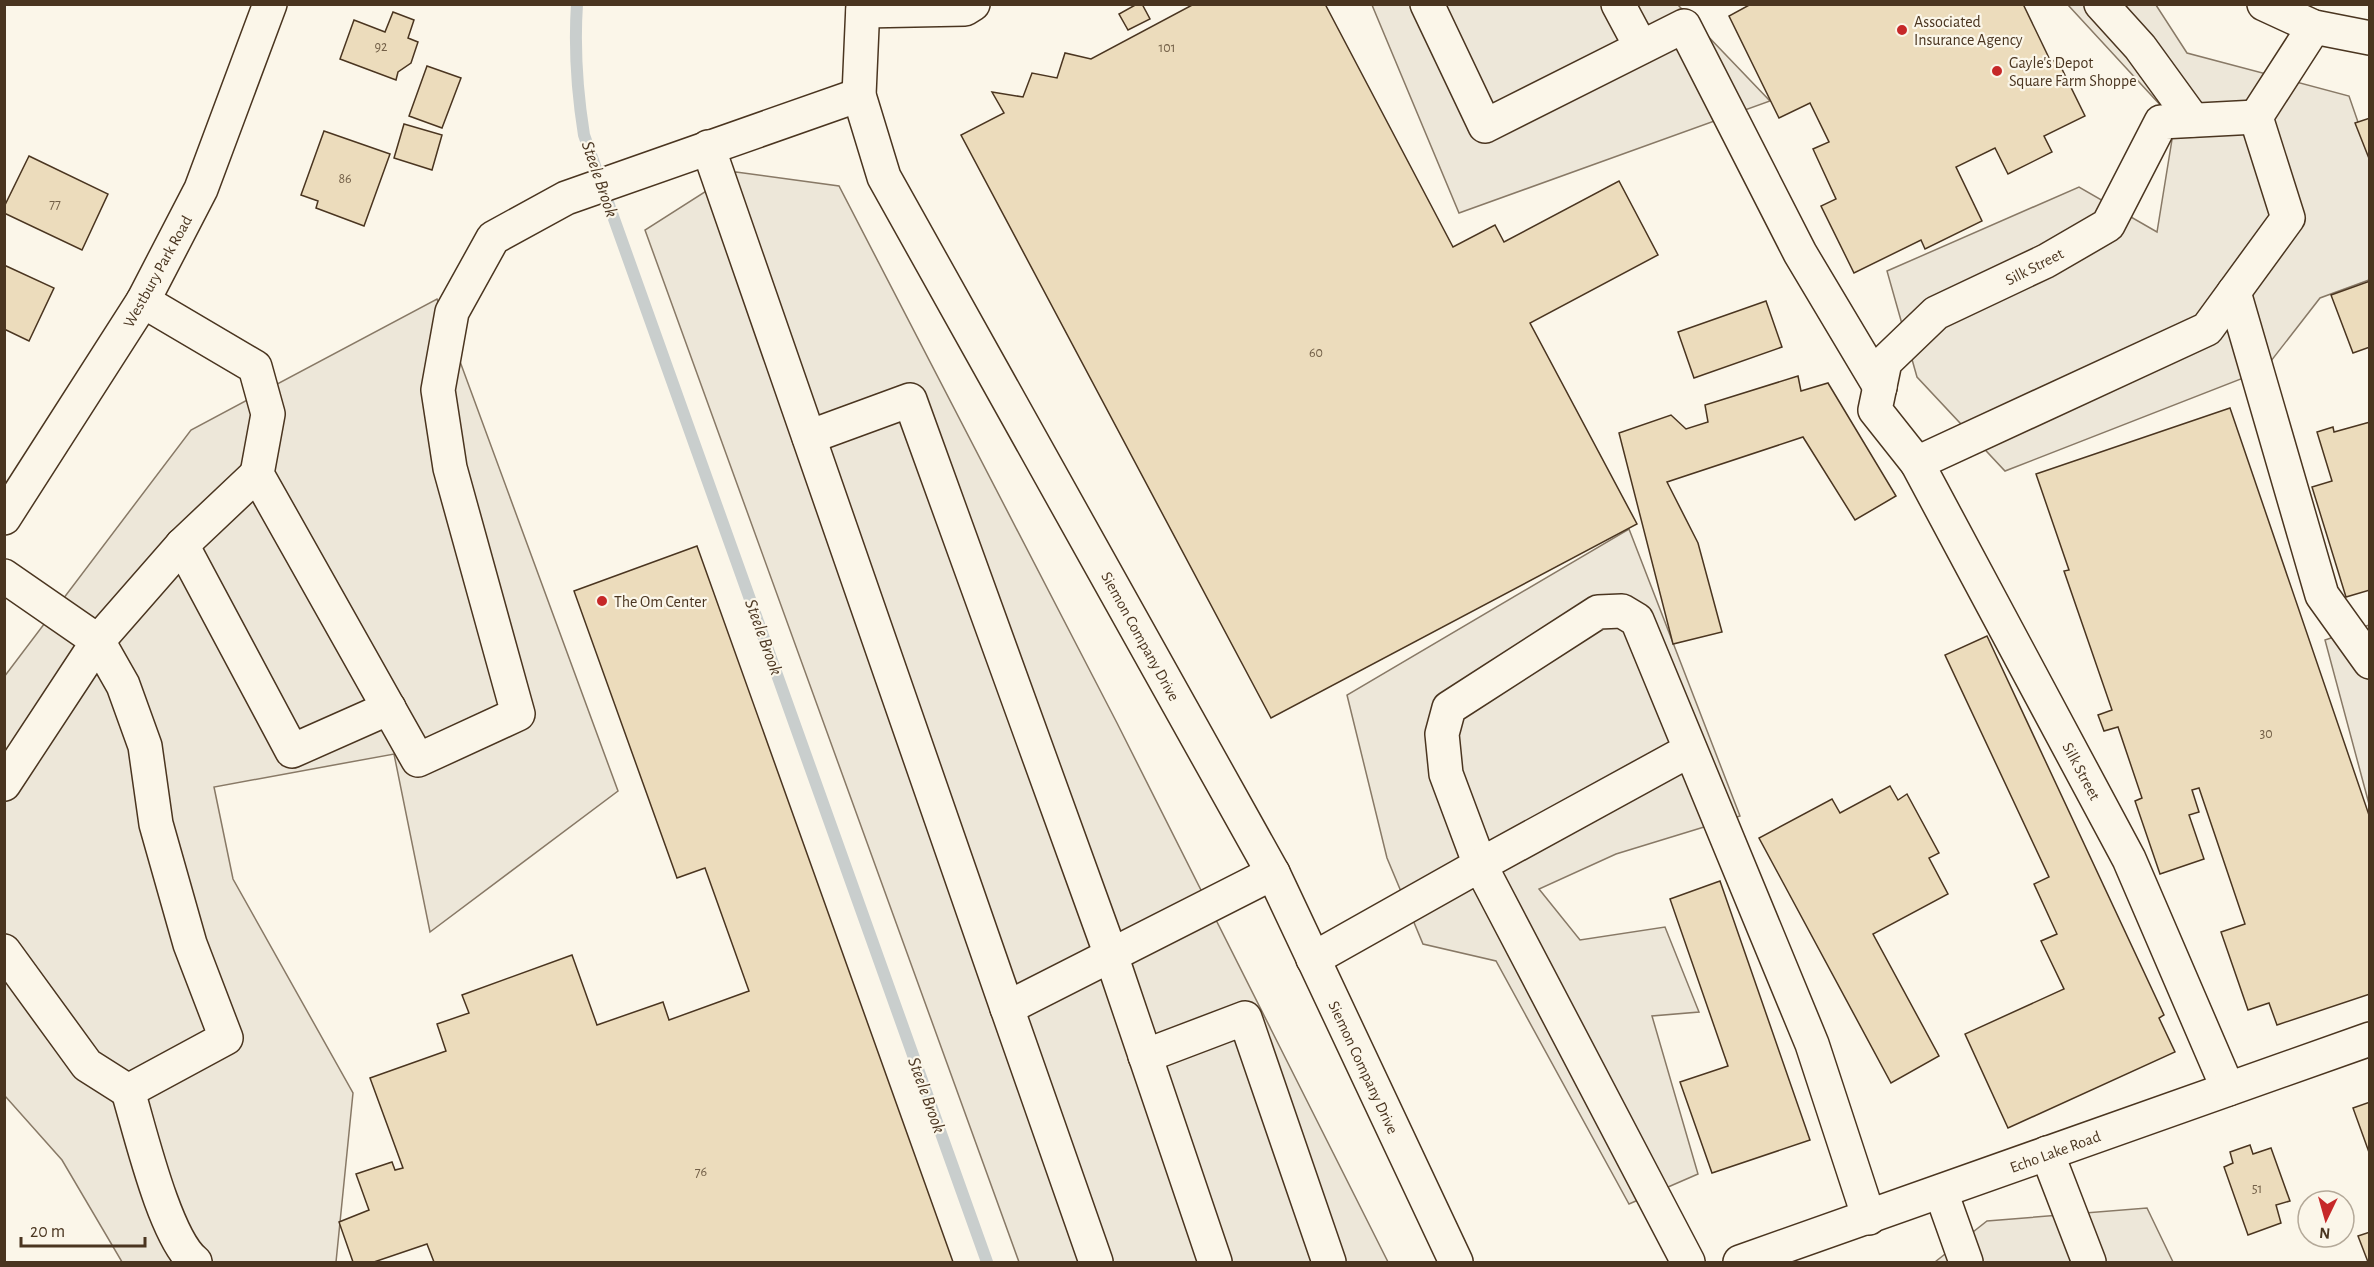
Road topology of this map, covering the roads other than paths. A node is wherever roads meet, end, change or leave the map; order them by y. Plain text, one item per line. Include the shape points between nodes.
1 (270, 4) edge
2 (973, 4) edge
3 (1427, 4) edge
4 (1618, 4) edge
5 (2101, 4) edge
6 (2264, 4) edge
7 (863, 8) edge
8 (2313, 27) junction
9 (2370, 38) edge
10 (1641, 47) junction
11 (860, 95) junction
12 (2256, 117) junction
13 (2193, 120) junction
14 (708, 147) junction
15 (2234, 292) junction
16 (143, 301) junction
17 (1880, 387) junction
18 (809, 437) junction
19 (1917, 462) junction
20 (257, 474) junction
21 (4, 518) edge
22 (182, 545) junction
23 (4, 576) edge
24 (98, 641) junction
25 (2370, 662) edge
26 (389, 708) junction
27 (1690, 750) junction
28 (4, 784) edge
29 (1480, 865) junction
30 (1273, 873) junction
31 (4, 951) edge
32 (1111, 955) junction
33 (1313, 959) junction
34 (1007, 1008) junction
35 (2370, 1039) edge
36 (1145, 1056) junction
37 (2228, 1089) junction
38 (128, 1091) junction
39 (2047, 1154) junction
40 (1941, 1192) junction
41 (1869, 1218) junction
42 (195, 1263) edge
43 (1096, 1263) edge
44 (1215, 1263) edge
45 (1329, 1263) edge
46 (1456, 1263) edge
47 (1688, 1263) edge
48 (1740, 1263) edge
49 (1966, 1263) edge
50 (2089, 1263) edge

1 - 16 street, Westbury Park Road via 201,189
2 - 7 street via 965,9
3 - 10 street via 1485,126
4 - 10 street
5 - 13 street via 2140,47
6 - 8 street
7 - 11 street, Siemon Company Drive
8 - 9 street
8 - 12 street
10 - 17 street via 1684,26 1800,253
11 - 14 street
11 - 30 street, Siemon Company Drive via 884,177
12 - 13 street, Silk Street
12 - 15 street via 2289,218
13 - 17 street, Silk Street via 2161,122 2108,225 2046,261 1936,313 1885,362
14 - 18 street
14 - 26 street via 566,198 493,238 452,312 438,390 450,468 518,714 418,760
15 - 19 street via 2207,329
15 - 25 street via 2322,595
16 - 20 street via 255,367 268,414
16 - 21 street, Westbury Park Road
17 - 19 street, Silk Street via 1875,410
18 - 32 street via 909,400
18 - 34 street
19 - 37 street, Silk Street via 2130,860
20 - 22 street
20 - 26 street
22 - 24 street
22 - 26 street via 292,751
23 - 24 street
24 - 28 street
24 - 38 street via 123,685 145,746 159,835 190,944 226,1038
27 - 29 street
27 - 29 street via 1637,620 1622,611 1598,612 1449,708 1442,734 1446,774
27 - 41 street via 1812,1044
29 - 33 street
29 - 47 street
30 - 32 street
30 - 33 street, Siemon Company Drive
31 - 38 street via 87,1065
32 - 34 street
32 - 36 street
33 - 46 street, Siemon Company Drive
34 - 43 street
35 - 37 street, Echo Lake Road
36 - 44 street
36 - 45 street via 1245,1018
37 - 39 street, Echo Lake Road
38 - 42 street via 166,1215
39 - 40 street, Echo Lake Road
39 - 50 street
40 - 41 street, Echo Lake Road
40 - 49 street
41 - 48 street, Echo Lake Road

